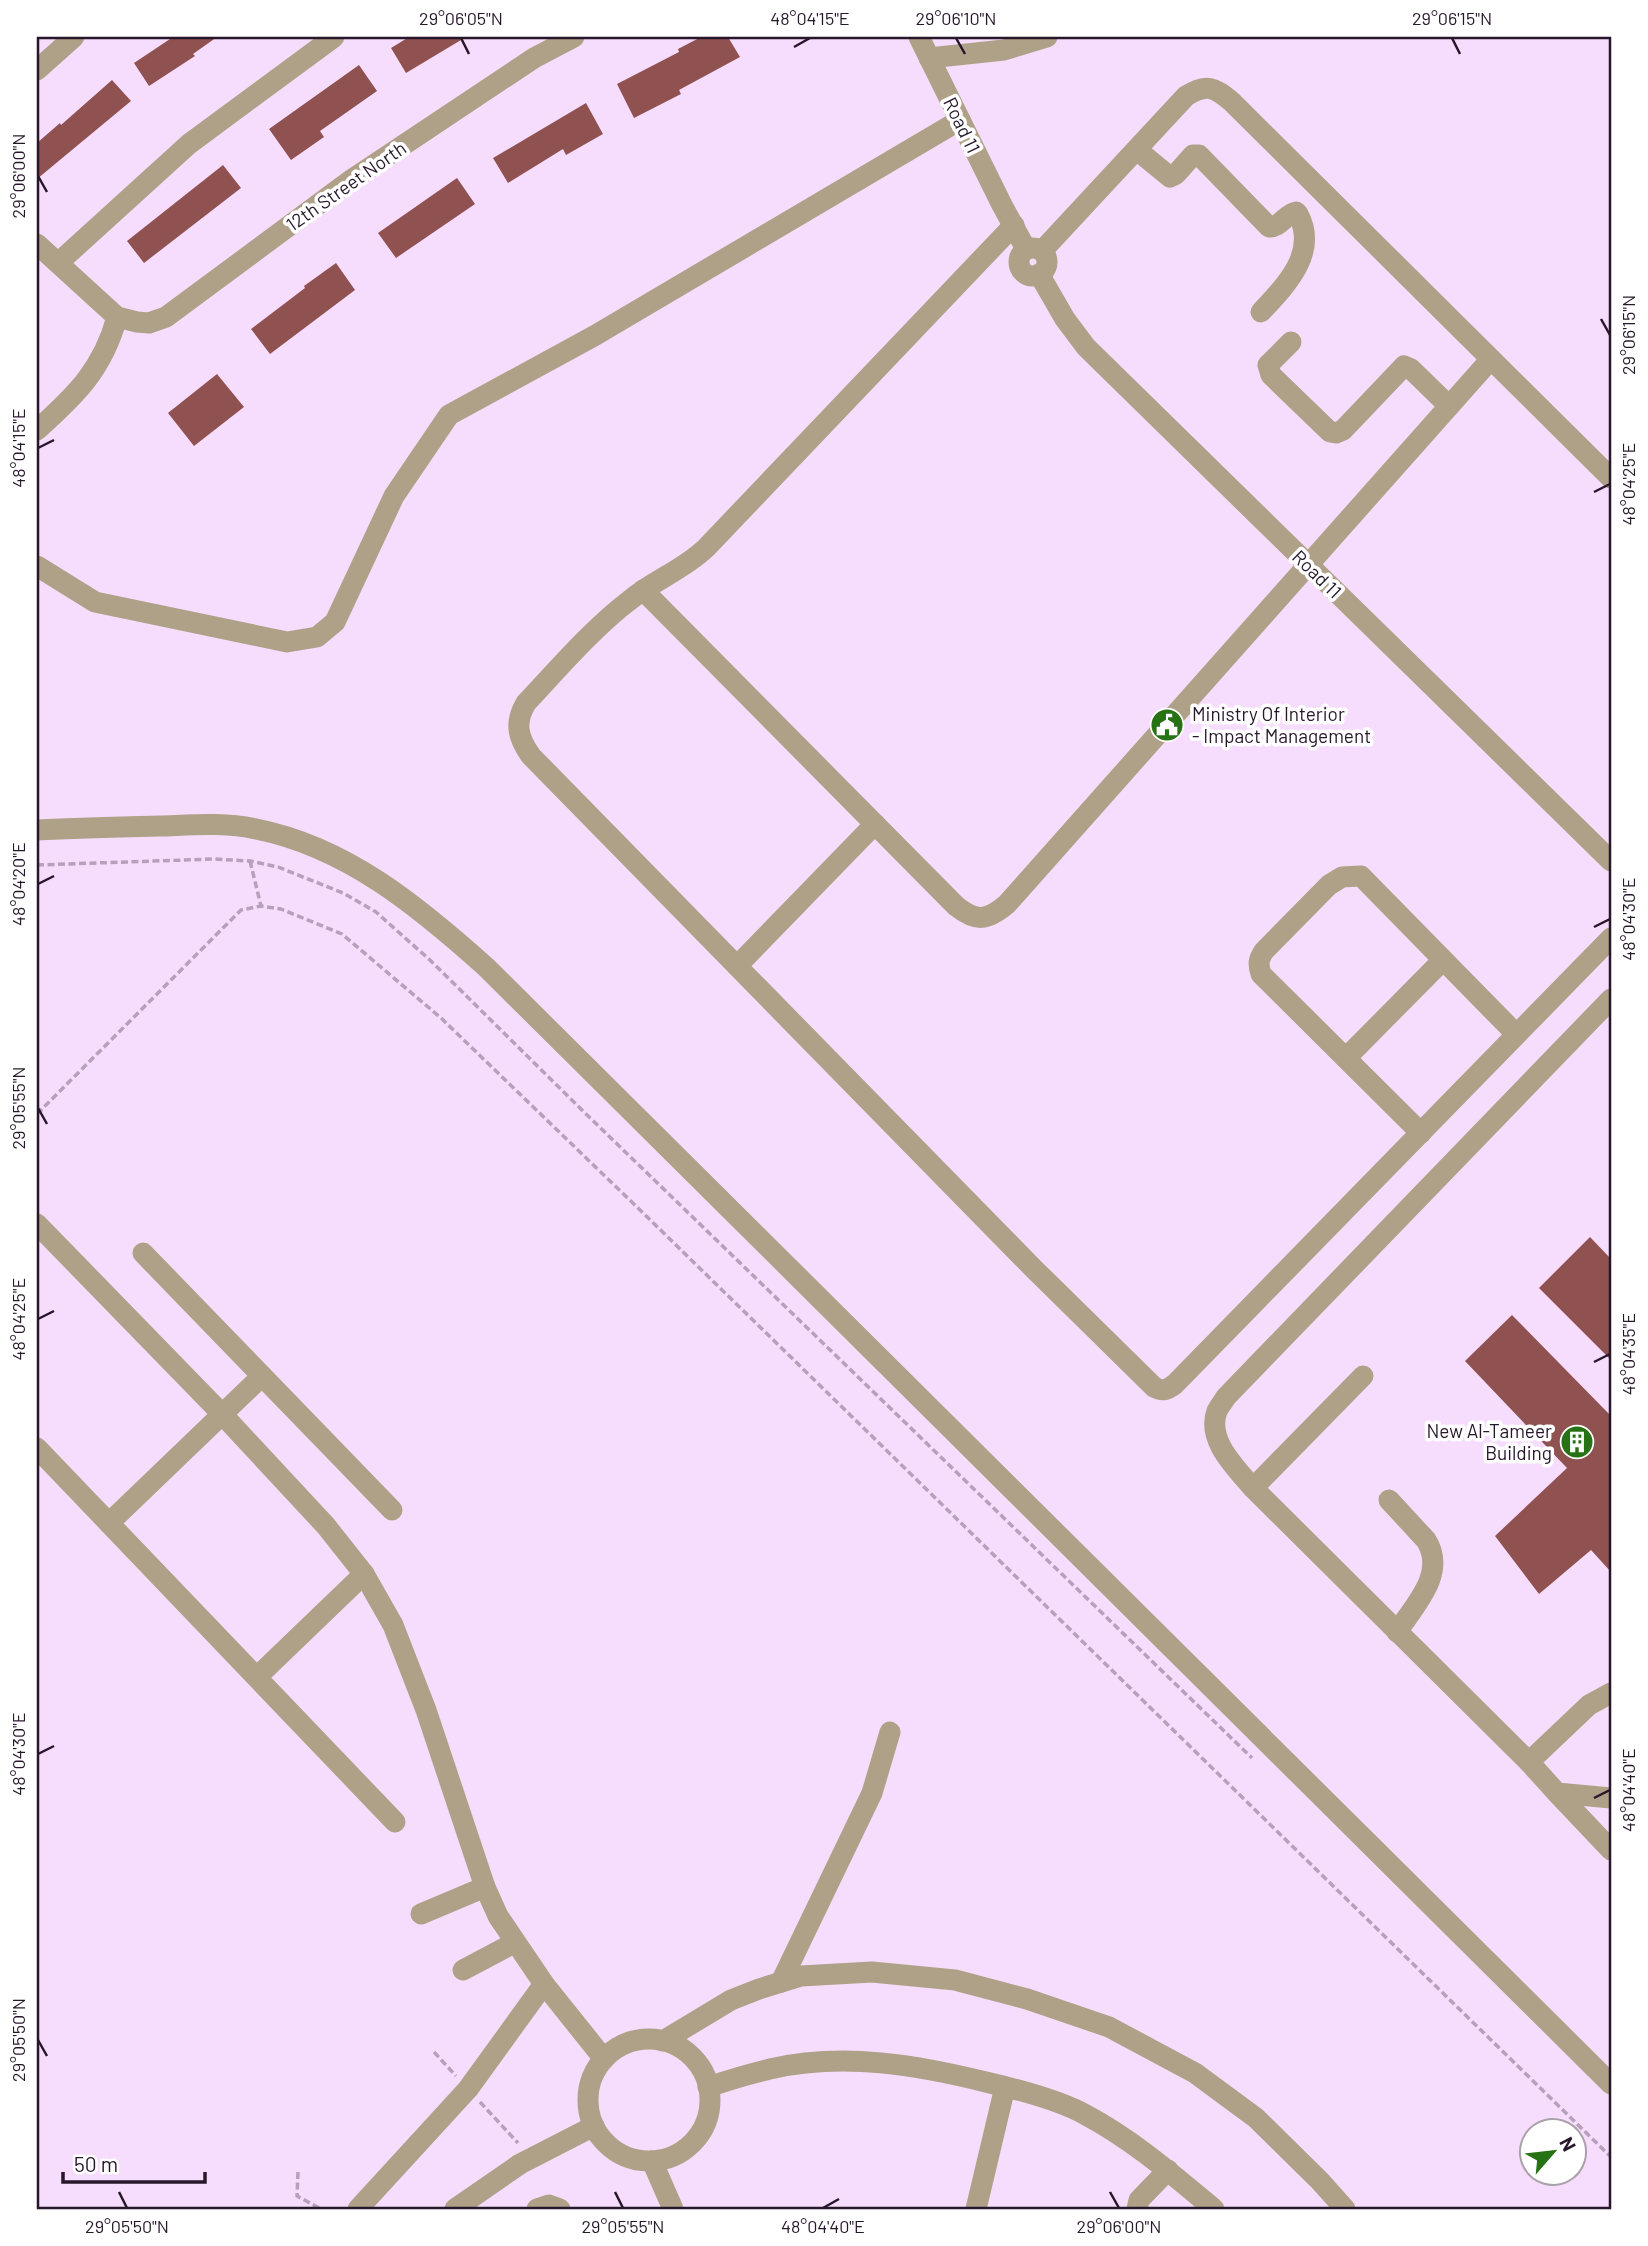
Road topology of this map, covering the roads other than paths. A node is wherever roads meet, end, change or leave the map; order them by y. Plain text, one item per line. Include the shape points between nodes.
1 (74, 37) edge
2 (334, 37) edge
3 (574, 37) edge
4 (919, 37) edge
5 (1047, 37) edge
6 (929, 58) junction
7 (37, 70) edge
8 (960, 120) junction
9 (1137, 150) junction
10 (1014, 225) junction
11 (37, 244) edge
12 (1034, 250) junction
13 (58, 263) junction
14 (1261, 312) dead end
15 (117, 317) junction
16 (1291, 342) dead end
17 (1491, 359) junction
18 (1448, 406) junction
19 (37, 430) edge
20 (1611, 478) edge
21 (1308, 564) junction
22 (37, 565) edge
23 (643, 590) junction
24 (875, 824) junction
25 (37, 830) edge
26 (1611, 861) edge
27 (1611, 938) edge
28 (1442, 961) junction
29 (737, 966) junction
30 (1611, 999) edge
31 (1516, 1034) junction
32 (1346, 1058) junction
33 (1421, 1133) junction
34 (37, 1224) edge
35 (143, 1253) dead end
36 (262, 1376) junction
37 (1366, 1380) dead end
38 (222, 1414) junction
39 (37, 1448) edge
40 (1258, 1493) junction
41 (1385, 1504) dead end
42 (393, 1510) dead end
43 (109, 1523) junction
44 (364, 1574) junction
45 (1394, 1629) junction
46 (257, 1677) junction
47 (1611, 1693) edge
48 (890, 1732) dead end
49 (1528, 1762) junction
50 (1557, 1793) junction
51 (1611, 1798) edge
52 (395, 1822) dead end
53 (1611, 1850) edge
54 (485, 1887) junction
55 (421, 1914) dead end
56 (514, 1943) junction
57 (463, 1970) dead end
58 (781, 1982) junction
59 (544, 1984) junction
60 (663, 2041) junction
61 (604, 2059) junction
62 (1611, 2084) edge
63 (709, 2087) junction
64 (1005, 2087) junction
65 (594, 2126) junction
66 (652, 2161) junction
67 (1168, 2170) junction
68 (358, 2209) edge
69 (455, 2209) edge
70 (537, 2209) edge
71 (560, 2209) edge
72 (673, 2209) edge
73 (976, 2209) edge
74 (1137, 2209) edge
75 (1214, 2209) edge
76 (1345, 2209) edge

1 - 7 street
2 - 13 street via 188,144
3 - 15 street, 12th Street North via 534,58 351,180 166,317 149,323
4 - 6 street, Road 11
5 - 6 street via 1004,50
6 - 8 street, Road 11
8 - 10 street, Road 11
8 - 22 street via 594,336 449,415 394,496 335,622 317,637 287,642 95,602
9 - 12 street
9 - 14 street via 1170,177 1193,155 1199,155 1269,227 1292,212 1298,214 1305,236 1300,262
9 - 17 street via 1186,96 1204,87 1222,94
10 - 12 street, Road 11
10 - 23 street via 706,548
11 - 13 street
12 - 21 street, Road 11 via 1019,257 1020,268 1028,275 1039,274 1086,348
13 - 15 street
15 - 19 street via 90,377
16 - 18 street via 1269,365 1270,375 1330,432 1343,430 1404,366
17 - 18 street
17 - 20 street
18 - 21 street
21 - 24 street via 1000,911 979,919 967,915
21 - 26 street, Road 11
23 - 24 street
23 - 29 street via 526,703 517,727 521,743
24 - 29 street
25 - 62 street via 215,824 299,839 366,872 444,930
27 - 31 street
28 - 31 street
28 - 32 street
28 - 32 street via 1361,876 1342,877 1329,885 1264,951 1258,965 1261,974
29 - 33 street via 1035,1270 1160,1390 1175,1384
30 - 40 street via 1226,1397 1217,1412 1219,1442
31 - 33 street
32 - 33 street
34 - 38 street
35 - 36 street
36 - 38 street
36 - 42 street
37 - 40 street
38 - 43 street
38 - 44 street
39 - 43 street
40 - 45 street
41 - 45 street via 1419,1548 1423,1563
43 - 46 street
44 - 46 street
44 - 54 street via 393,1625 426,1710
45 - 49 street
46 - 52 street
47 - 49 street via 1589,1705
48 - 58 street via 872,1793
49 - 50 street
50 - 51 street
50 - 53 street
54 - 55 street
54 - 56 street
56 - 57 street
56 - 59 street
58 - 60 street via 731,2000
58 - 76 street via 801,1976 873,1972 955,1980 1027,1998 1109,2027 1195,2073 1256,2118
59 - 61 street
59 - 68 street via 468,2090
60 - 61 street via 635,2040
60 - 63 street via 694,2059
61 - 65 street via 589,2092
63 - 64 street via 772,2068 856,2061 908,2065
63 - 66 street via 710,2108 698,2137 673,2157
64 - 67 street via 1084,2113
64 - 73 street
65 - 66 street via 604,2142 621,2155
65 - 69 street via 520,2164
66 - 72 street
67 - 74 street via 1139,2200
67 - 75 street
70 - 71 street via 548,2205

